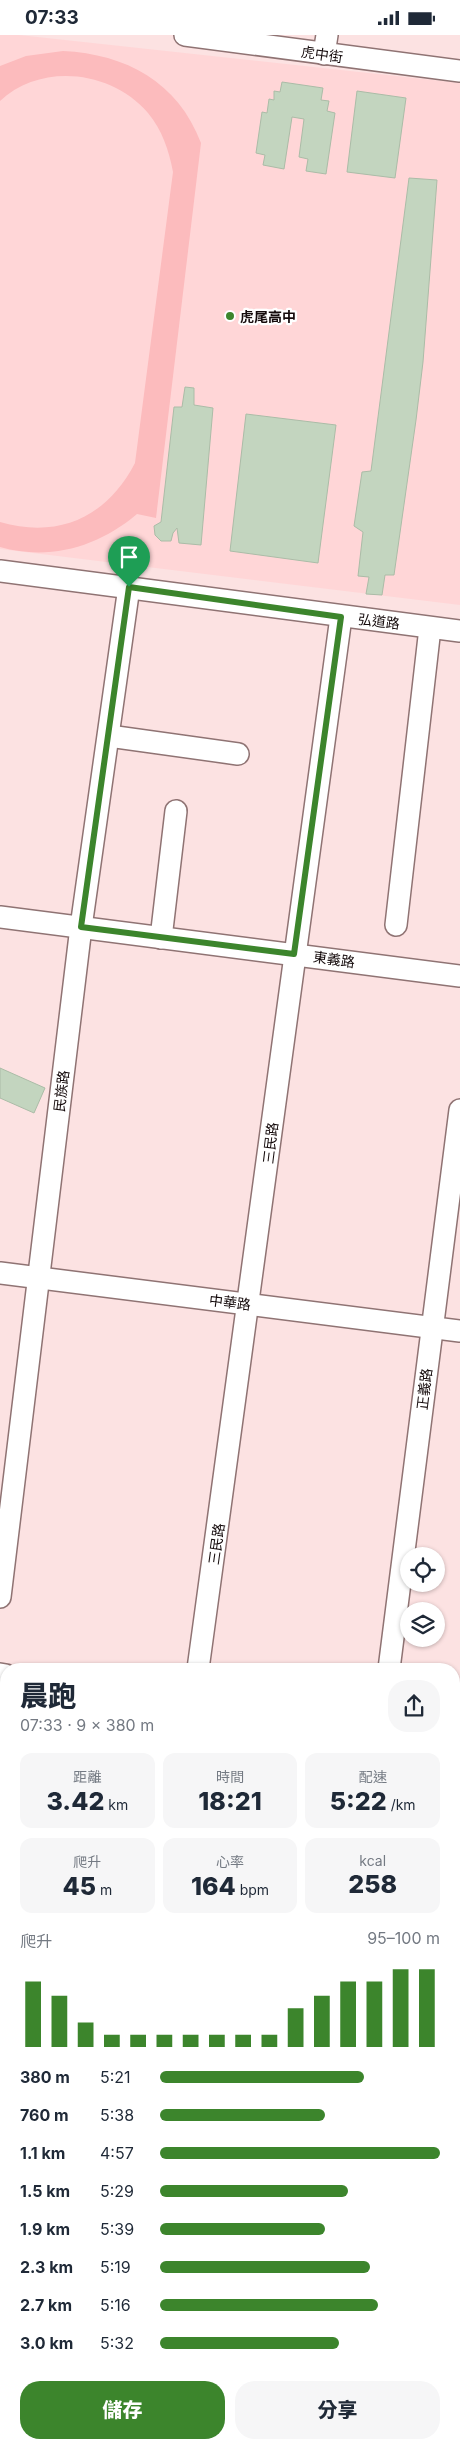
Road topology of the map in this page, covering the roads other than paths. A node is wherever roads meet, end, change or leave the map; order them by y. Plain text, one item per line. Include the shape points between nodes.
1 (185, 35) edge
2 (326, 45) edge
3 (460, 71) edge
4 (0, 571) edge
5 (129, 587) junction
6 (341, 617) junction
7 (430, 628) junction
8 (460, 631) edge
9 (109, 736) junction
10 (238, 754) dead end
11 (176, 811) dead end
12 (0, 917) edge
13 (396, 925) dead end
14 (81, 927) junction
15 (161, 938) junction
16 (294, 954) junction
17 (460, 977) edge
18 (460, 1110) edge
19 (0, 1273) edge
20 (38, 1277) junction
21 (250, 1304) junction
22 (432, 1328) junction
23 (460, 1331) edge
24 (0, 1597) edge
25 (199, 1663) edge
26 (390, 1663) edge

1 - 2 street, 虎中街
2 - 3 street, 虎中街
4 - 5 street, 弘道路
5 - 6 street, 弘道路
5 - 9 street, 民族路
6 - 7 street, 弘道路
6 - 16 street, 三民路
7 - 8 street, 弘道路
7 - 13 street
9 - 10 street
9 - 14 street, 民族路
11 - 15 street
12 - 14 street, 東義路
14 - 15 street, 東義路
14 - 20 street, 民族路
15 - 16 street, 東義路
16 - 17 street, 東義路
16 - 21 street, 三民路
18 - 22 street, 正義路
19 - 20 street, 中華路
20 - 21 street, 中華路
20 - 24 street, 民族路
21 - 22 street, 中華路
21 - 25 street, 三民路
22 - 23 street, 中華路
22 - 26 street, 正義路

